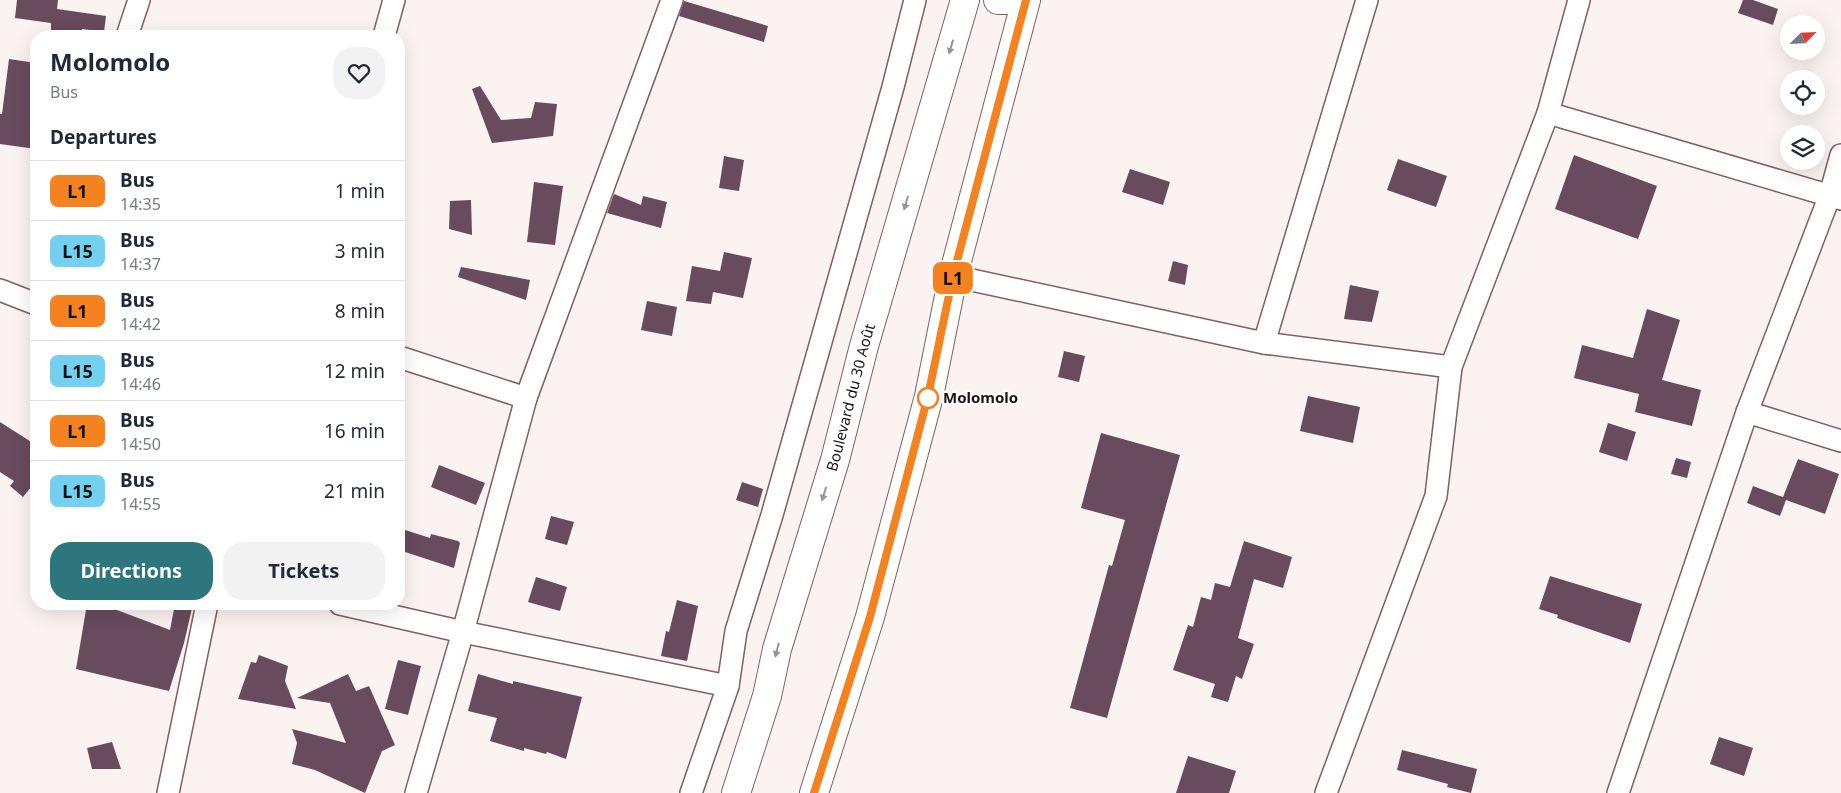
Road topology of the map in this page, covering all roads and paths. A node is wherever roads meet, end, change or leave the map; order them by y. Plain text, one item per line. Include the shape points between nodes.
1 (139, 0) edge
2 (394, 0) edge
3 (672, 0) edge
4 (915, 0) edge
5 (965, 0) edge
6 (998, 0) edge
7 (1020, 0) edge
8 (1026, 0) edge
9 (1367, 0) edge
10 (1579, 0) edge
11 (129, 30) edge
12 (386, 30) edge
13 (1548, 113) junction
14 (1841, 155) edge
15 (1835, 197) edge
16 (953, 276) junction
17 (0, 290) edge
18 (30, 302) edge
19 (1264, 343) junction
20 (405, 359) edge
21 (1451, 367) junction
22 (526, 398) junction
23 (1747, 412) junction
24 (1841, 441) edge
25 (205, 610) edge
26 (366, 610) edge
27 (463, 632) junction
28 (728, 686) junction
29 (168, 793) edge
30 (416, 793) edge
31 (691, 793) edge
32 (736, 793) edge
33 (814, 793) edge
34 (1326, 793) edge
35 (1618, 793) edge

1 - 11 street
2 - 12 street
3 - 22 street
4 - 28 street via 775,506 736,631
5 -> 32 highway, Boulevard du 30 Août via 777,649 767,696
6 - 7 highway
8 - 16 highway
9 - 19 street
10 - 13 street
13 - 15 street
13 - 21 street
14 - 15 street
15 - 23 street
16 - 19 street
16 - 33 highway via 928,396 870,617
17 - 18 street
19 - 21 street
20 - 22 street
21 - 34 street via 1436,496
22 - 27 street
23 - 24 street
23 - 35 street
25 - 29 street
26 - 27 street
27 - 28 street
27 - 30 street
28 - 31 street

